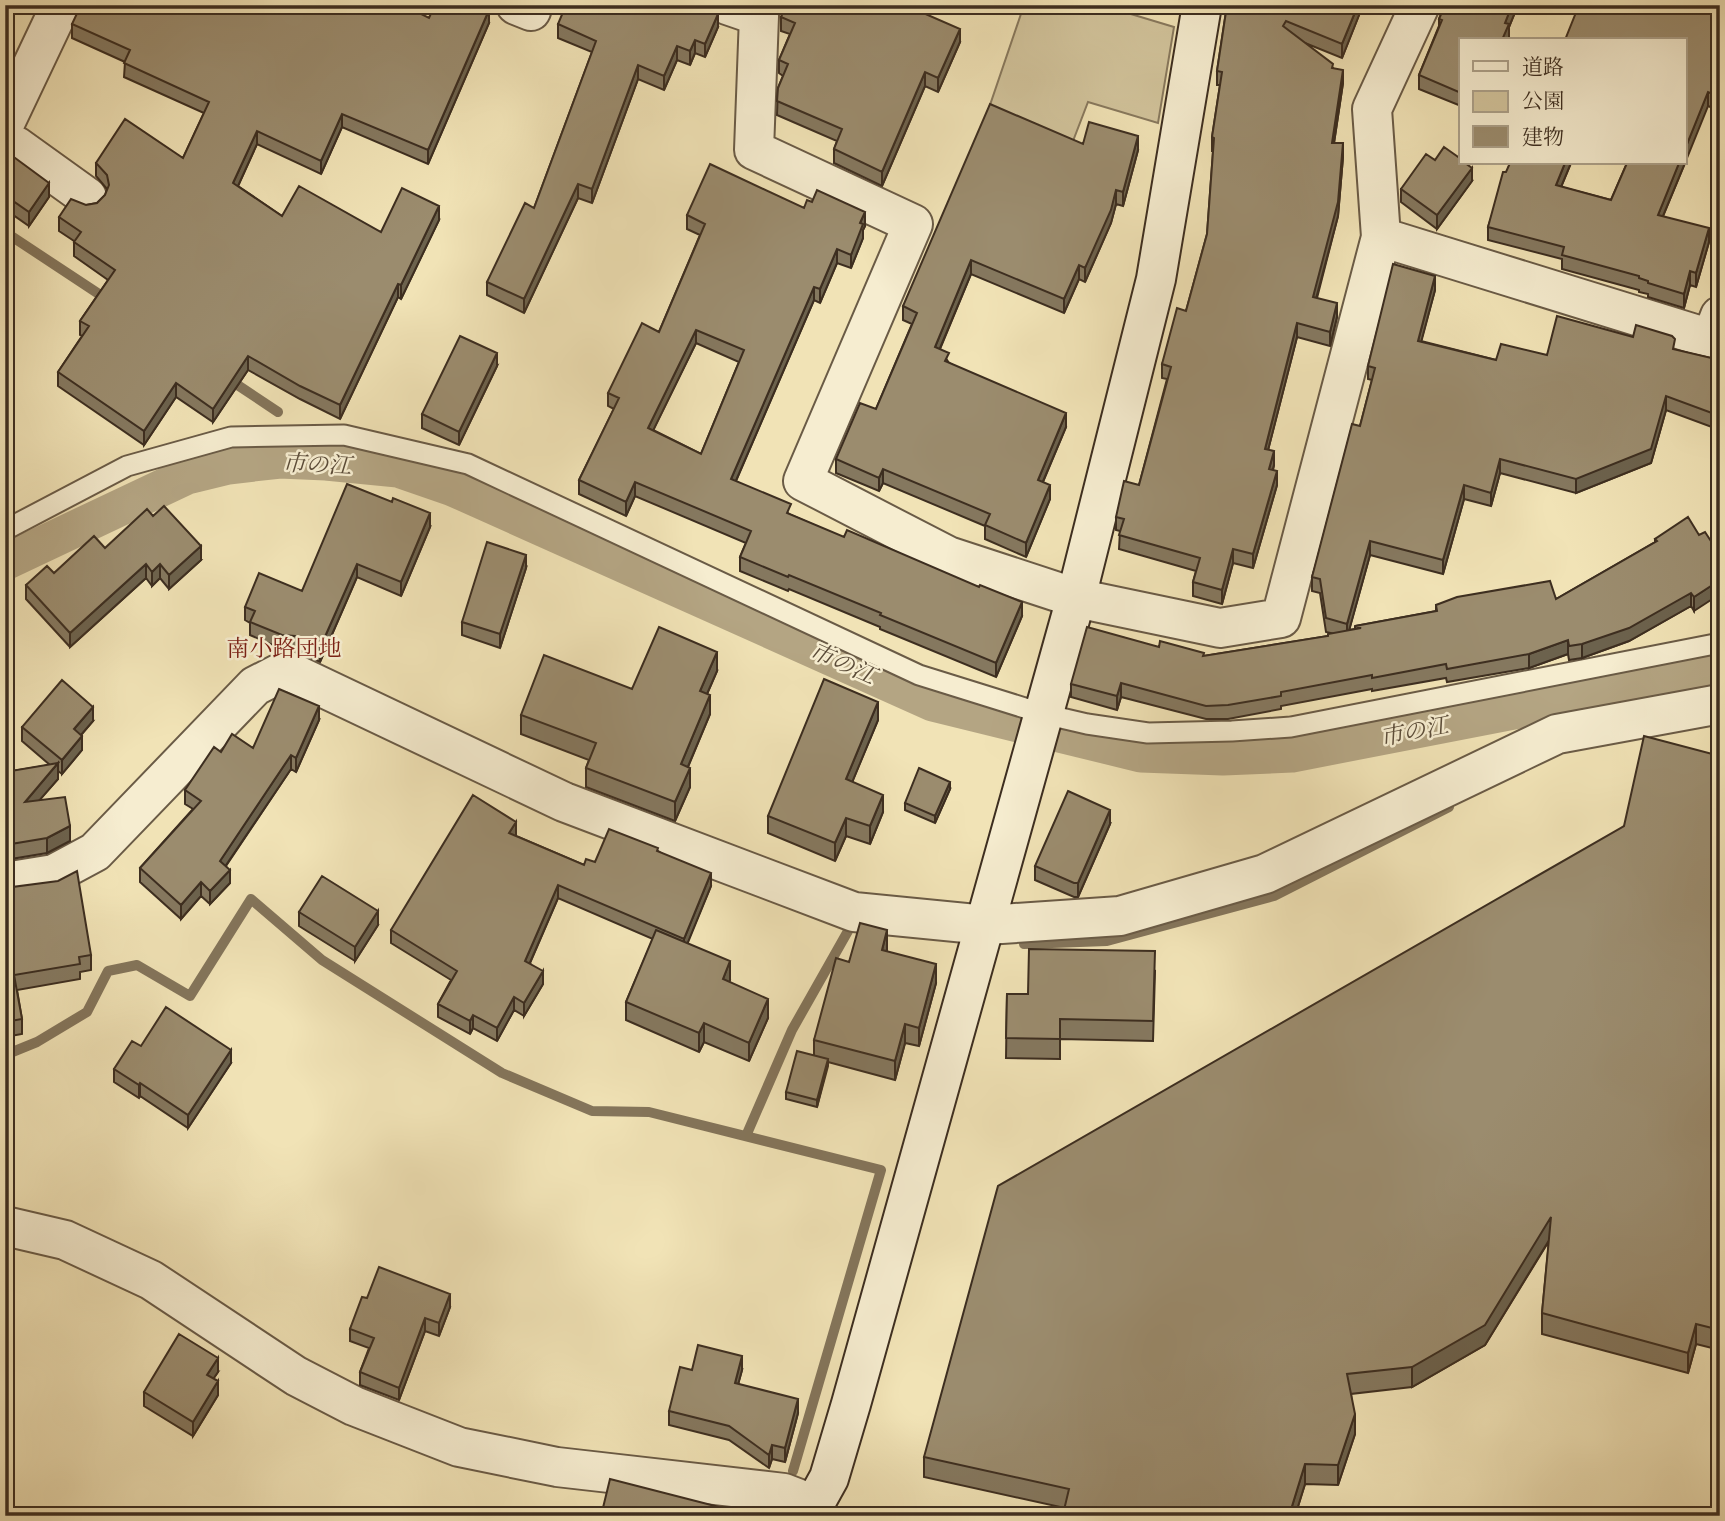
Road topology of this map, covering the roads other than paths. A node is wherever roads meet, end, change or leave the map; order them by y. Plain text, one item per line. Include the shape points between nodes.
1 (61, 5) edge
2 (516, 5) edge
3 (533, 5) edge
4 (1202, 5) edge
5 (1420, 5) edge
6 (750, 9) edge
7 (5, 123) edge
8 (5, 142) edge
9 (88, 197) dead end
10 (1381, 237) junction
11 (1720, 316) edge
12 (5, 530) edge
13 (1076, 598) junction
14 (1720, 643) edge
15 (1720, 704) edge
16 (1044, 714) junction
17 (5, 881) edge
18 (986, 925) junction
19 (5, 1226) edge
20 (812, 1510) edge

1 - 7 street
2 - 3 street via 531,11
4 - 13 street via 1156,279
5 - 10 street via 1372,109
6 - 13 street via 754,150 914,224 803,481 948,556
8 - 9 street
10 - 11 street via 1711,339
10 - 13 street via 1281,618 1220,628
12 - 16 lane via 127,466 205,444 231,437 344,435 468,464 919,675
13 - 16 street
14 - 16 lane via 1291,727 1148,733
15 - 18 street via 1557,734 1265,874 1120,916
16 - 18 street
17 - 18 street via 54,874 95,852 255,685 286,670 564,802 854,912
18 - 20 street via 829,1478
19 - 20 street via 65,1240 151,1280 296,1376 354,1406 459,1447 556,1467 784,1493

